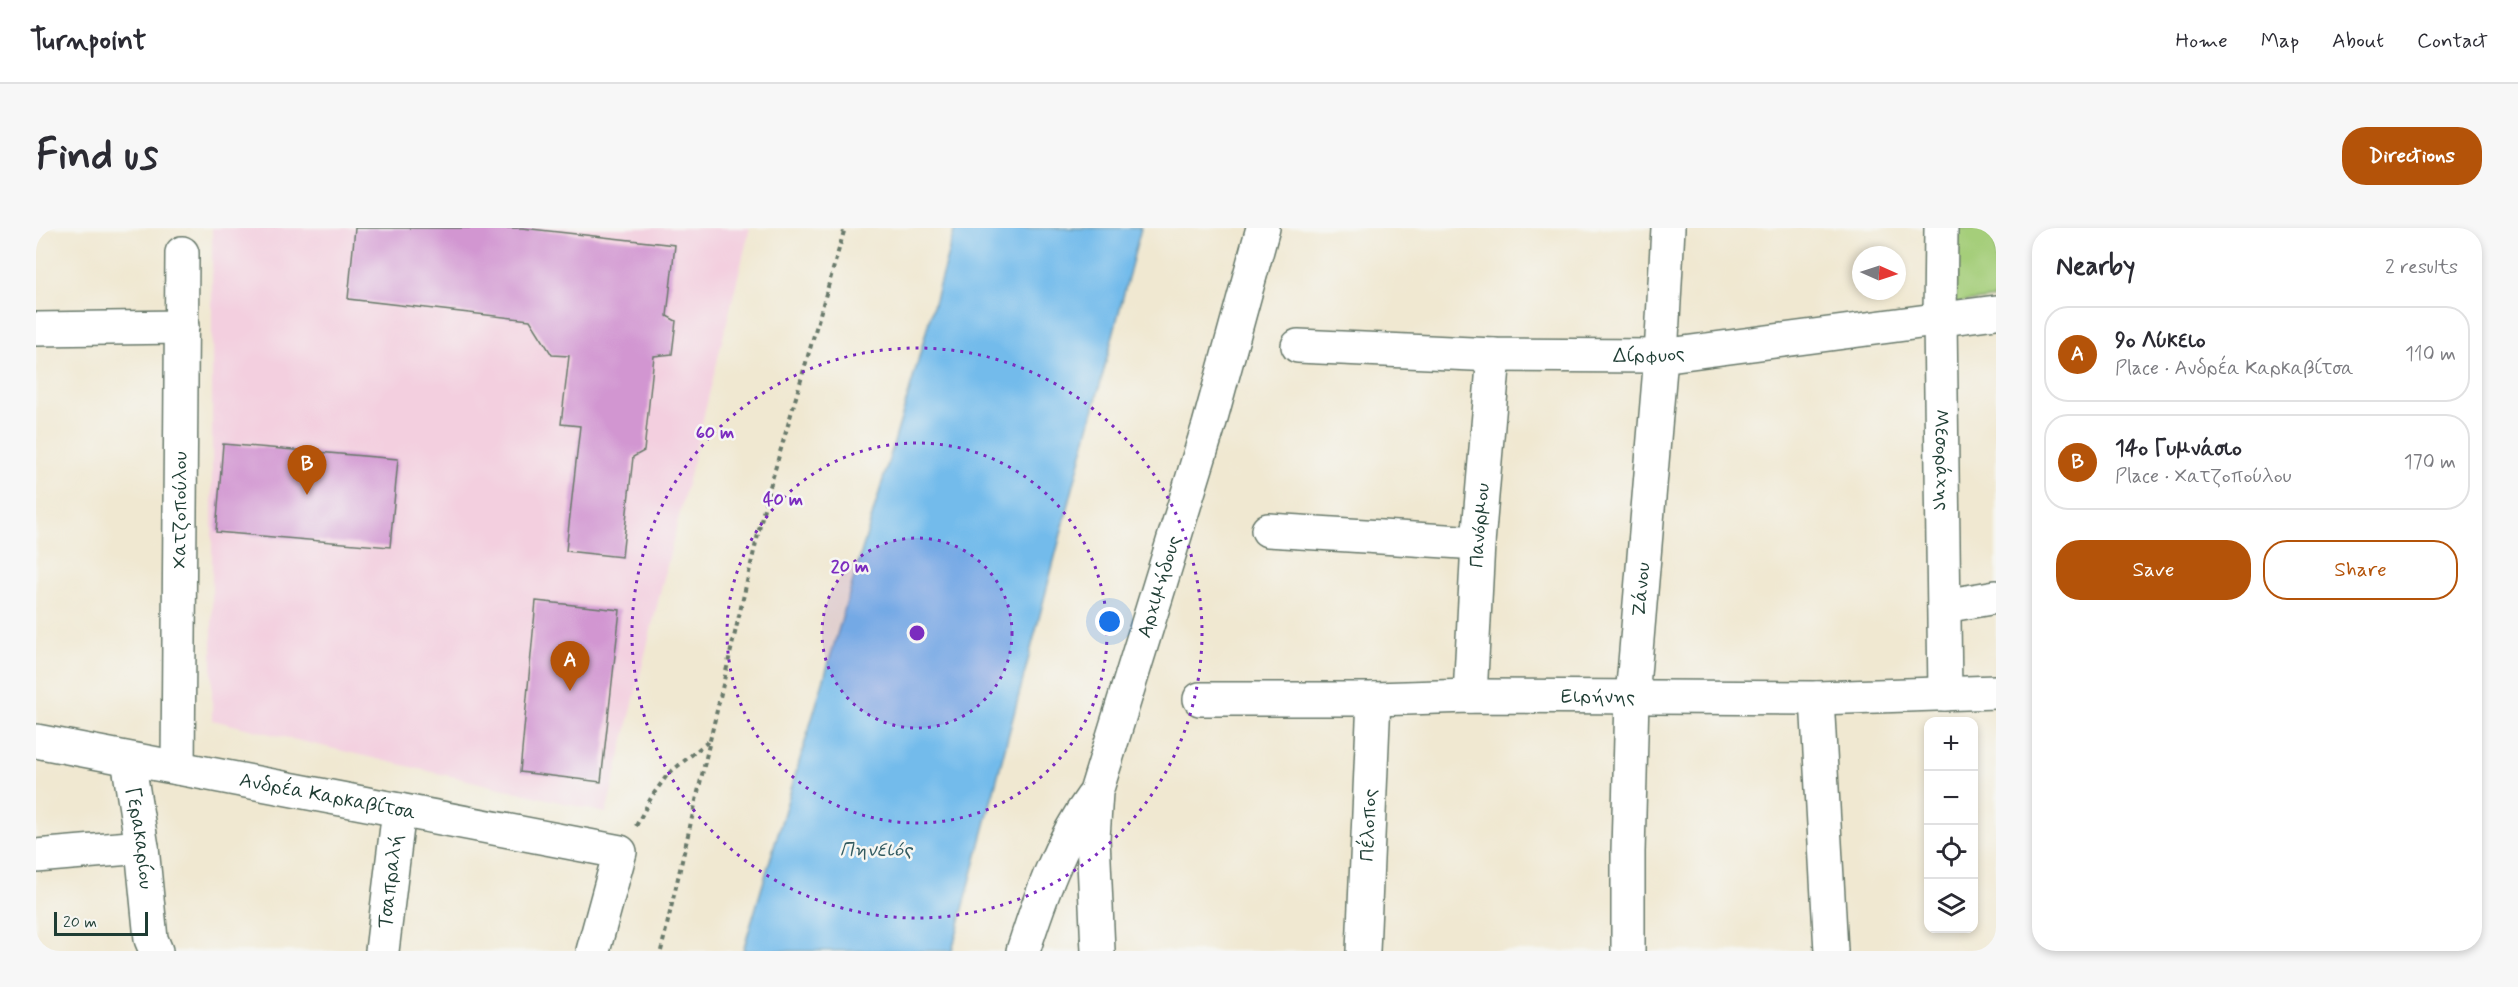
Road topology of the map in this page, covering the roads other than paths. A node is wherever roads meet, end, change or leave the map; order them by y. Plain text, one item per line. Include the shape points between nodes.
1 (1263, 228) edge
2 (1668, 228) edge
3 (1941, 228) edge
4 (182, 253) dead end
5 (1996, 312) edge
6 (1940, 318) junction
7 (182, 327) junction
8 (36, 329) edge
9 (1298, 346) dead end
10 (1494, 355) junction
11 (1661, 356) junction
12 (1268, 530) dead end
13 (1478, 543) junction
14 (1996, 597) edge
15 (1944, 606) junction
16 (1996, 692) edge
17 (1945, 694) junction
18 (1470, 696) junction
19 (1632, 698) junction
20 (1817, 698) junction
21 (1200, 699) dead end
22 (1374, 699) junction
23 (36, 741) edge
24 (128, 759) junction
25 (178, 768) junction
26 (1096, 792) junction
27 (399, 810) junction
28 (142, 847) junction
29 (36, 856) edge
30 (156, 951) edge
31 (382, 951) edge
32 (593, 951) edge
33 (1023, 951) edge
34 (1098, 951) edge
35 (1363, 951) edge
36 (1628, 951) edge
37 (1831, 951) edge

1 - 26 street, Αρχιμήδους via 1209,424
2 - 11 street, Ζάνου
3 - 6 street, Μεσοράχης
4 - 7 street, Χατζοπούλου
5 - 6 street, Δίρφυος
6 - 11 street, Δίρφυος
6 - 15 street, Μεσοράχης
7 - 8 street
7 - 25 street, Χατζοπούλου
9 - 10 street, Δίρφυος
10 - 11 street, Δίρφυος
10 - 13 street, Πανόρμου
11 - 19 street, Ζάνου
12 - 13 street
13 - 18 street, Πανόρμου
14 - 15 street
15 - 17 street, Μεσοράχης
16 - 17 street, Ειρήνης
17 - 20 street, Ειρήνης
18 - 19 street, Ειρήνης
18 - 22 street, Ειρήνης
19 - 20 street, Ειρήνης
19 - 36 street, Ζάνου
20 - 37 street
21 - 22 street, Ειρήνης
22 - 35 street, Πέλοπος
23 - 24 street, Ανδρέα Καρκαβίτσα
24 - 25 street, Ανδρέα Καρκαβίτσα
24 - 28 street, Γερακαρίου
25 - 27 street, Ανδρέα Καρκαβίτσα
26 - 33 street via 1079,816 1045,887
26 - 34 street, Αρχιμήδους via 1093,838
27 - 31 street, Τσαπραλή
27 - 32 street, Ανδρέα Καρκαβίτσα via 620,852
28 - 29 street
28 - 30 street, Γερακαρίου via 151,939

